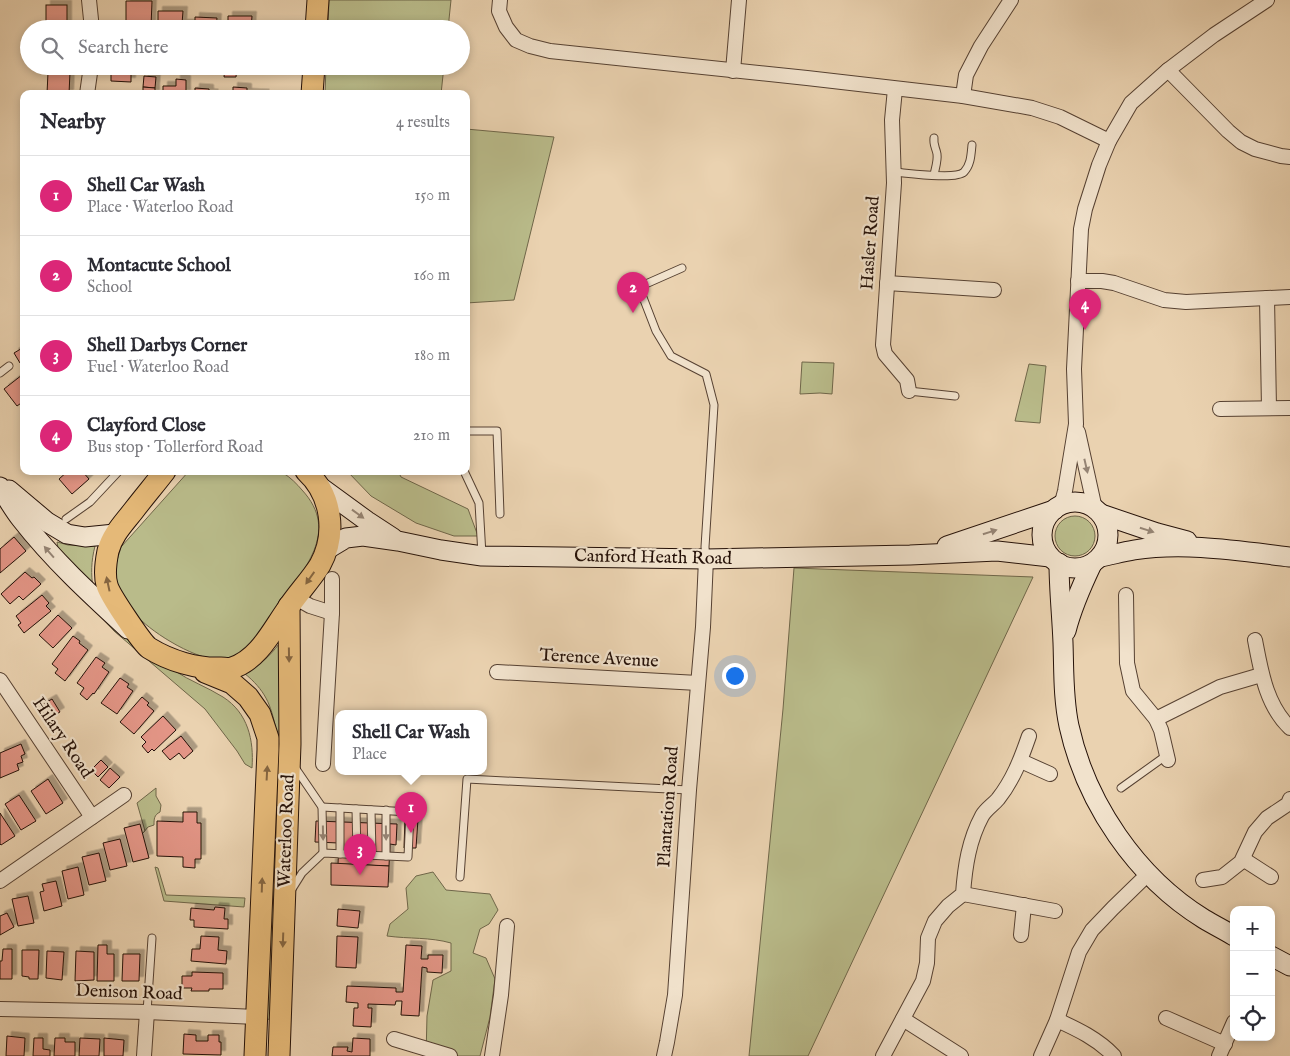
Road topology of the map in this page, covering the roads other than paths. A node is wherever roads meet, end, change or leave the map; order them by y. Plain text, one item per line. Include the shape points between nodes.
1 (89, 0) edge
2 (318, 0) edge
3 (500, 0) edge
4 (739, 0) edge
5 (1012, 0) edge
6 (1267, 0) edge
7 (91, 20) edge
8 (317, 20) edge
9 (1168, 70) junction
10 (733, 71) junction
11 (90, 75) edge
12 (313, 75) edge
13 (895, 88) junction
14 (88, 90) edge
15 (312, 90) edge
16 (963, 96) junction
17 (934, 138) dead end
18 (1108, 141) junction
19 (972, 145) dead end
20 (1290, 157) edge
21 (894, 172) junction
22 (934, 175) junction
23 (682, 268) dead end
24 (1078, 281) junction
25 (887, 283) junction
26 (994, 290) dead end
27 (1290, 297) edge
28 (1267, 298) junction
29 (9, 366) dead end
30 (0, 373) edge
31 (909, 391) joint
32 (954, 396) dead end
33 (1269, 408) junction
34 (1290, 408) edge
35 (1220, 409) dead end
36 (1076, 424) junction
37 (470, 431) edge
38 (115, 475) edge
39 (162, 475) edge
40 (466, 475) edge
41 (312, 478) edge
42 (0, 482) edge
43 (0, 487) edge
44 (1057, 508) junction
45 (1098, 511) junction
46 (500, 514) dead end
47 (66, 519) dead end
48 (114, 534) junction
49 (398, 541) junction
50 (1217, 549) junction
51 (326, 550) junction
52 (910, 555) junction
53 (482, 556) junction
54 (1290, 557) edge
55 (706, 560) junction
56 (1054, 560) junction
57 (1096, 560) junction
58 (332, 579) dead end
59 (1126, 595) dead end
60 (293, 602) junction
61 (332, 613) junction
62 (1255, 640) dead end
63 (1063, 642) junction
64 (147, 647) junction
65 (187, 664) junction
66 (497, 672) dead end
67 (1261, 675) junction
68 (0, 680) edge
69 (698, 683) junction
70 (1156, 719) junction
71 (1290, 728) edge
72 (1029, 736) dead end
73 (1168, 758) joint
74 (290, 759) junction
75 (1021, 761) junction
76 (323, 764) dead end
77 (1050, 774) dead end
78 (1121, 788) dead end
79 (689, 790) junction
80 (124, 795) dead end
81 (1290, 799) edge
82 (322, 807) junction
83 (340, 808) junction
84 (356, 809) junction
85 (371, 810) junction
86 (386, 810) junction
87 (92, 817) junction
88 (323, 853) junction
89 (340, 854) junction
90 (357, 854) junction
91 (372, 855) junction
92 (386, 856) junction
93 (1243, 859) junction
94 (1148, 874) junction
95 (460, 877) dead end
96 (1271, 877) dead end
97 (1203, 880) dead end
98 (0, 881) edge
99 (963, 894) junction
100 (284, 900) junction
101 (1024, 905) junction
102 (1055, 911) dead end
103 (508, 926) dead end
104 (1230, 934) edge
105 (1021, 935) dead end
106 (152, 938) dead end
107 (1275, 958) edge
108 (1290, 966) edge
109 (0, 1009) edge
110 (147, 1012) junction
111 (256, 1017) junction
112 (1166, 1018) dead end
113 (902, 1019) junction
114 (1057, 1020) junction
115 (1230, 1031) edge
116 (394, 1039) dead end
117 (1222, 1050) edge
118 (144, 1056) edge
119 (255, 1056) edge
120 (279, 1056) edge
121 (450, 1056) edge
122 (492, 1056) edge
123 (664, 1056) edge
124 (883, 1056) edge
125 (961, 1056) edge
126 (1041, 1056) edge
127 (1114, 1056) edge

1 - 7 street
2 - 8 main road
3 - 10 street via 499,11 506,27 516,40 530,46 550,51
4 - 10 street
5 - 16 street via 966,75
6 - 9 street
9 - 18 street via 1130,103
9 - 20 street via 1241,142 1255,150
10 - 13 street
11 - 14 street
12 - 15 main road
13 - 16 street
13 - 21 street, Hasler Road via 892,120
16 - 18 street via 1032,108 1060,117
17 - 22 lane via 937,159
18 - 24 street via 1085,209
19 - 22 lane via 968,166 962,174
21 - 22 lane
21 - 25 street, Hasler Road
23 - 55 lane via 640,287 656,331 671,356 706,374 714,405 704,547
24 - 28 street via 1114,283 1164,300 1186,302
24 - 36 street via 1074,369
25 - 26 street
25 - 31 street, Hasler Road via 883,345 885,354 907,380
27 - 28 street
28 - 33 street
29 - 30 lane
31 - 32 lane
33 - 34 street
33 - 35 street
36 - 44 street via 1065,491
36 -> 45 street
37 - 46 lane via 497,431
38 - 47 lane via 90,502
39 - 48 main road
40 - 53 lane via 479,503
41 -> 49 main road, Canford Heath Road
41 - 51 main road via 330,514
42 - 48 main road via 46,522 67,534
64 -> 43 main road via 59,563 20,518
44 - 45 main road via 1078,502
52 -> 44 main road, Canford Heath Road via 942,548
44 - 56 main road via 1043,528 1045,548
45 -> 50 main road via 1157,533
45 - 57 main road via 1106,522 1108,541
64 -> 48 main road via 107,586 106,566
49 - 51 main road, Canford Heath Road via 363,536 346,538
49 - 53 main road, Canford Heath Road
50 - 54 main road
50 - 57 main road via 1172,547 1133,550
51 -> 60 main road
52 - 55 main road, Canford Heath Road
52 - 56 main road, Canford Heath Road via 997,551
53 - 55 main road, Canford Heath Road
55 - 69 street, Plantation Road
56 - 57 main road via 1075,568
56 - 63 main road
57 - 63 main road via 1080,588
58 - 61 street, Waterloo Road
59 - 70 street via 1127,663 1133,691
60 - 61 street
60 - 65 main road via 263,645 248,659 232,668 209,669
60 -> 74 main road, Waterloo Road
61 - 76 street, Waterloo Road
62 - 67 street
63 - 94 main road via 1064,687 1078,759 1093,796 1127,850
64 - 65 main road
111 -> 65 main road, Waterloo Road via 268,738 260,714 248,697 232,683
66 - 69 street, Terence Avenue
67 - 70 street via 1220,687
67 - 71 street via 1273,706
68 - 87 street, Hilary Road
69 - 79 street, Plantation Road
70 - 73 street
72 - 75 street
73 - 78 lane
74 - 82 lane
74 - 100 main road, Waterloo Road
75 - 77 street
75 - 99 street via 997,800 983,813 971,841
79 - 95 lane via 467,779
79 - 123 street, Plantation Road via 675,995
80 - 87 street
81 - 93 street via 1255,832
82 - 83 lane
82 -> 88 lane
83 - 84 lane
83 - 89 lane
84 - 85 lane
84 - 90 lane
85 - 86 lane
85 - 91 lane
86 -> 92 lane
86 - 92 lane via 410,812 408,857
87 - 98 street
88 - 89 lane
88 - 100 lane via 302,873
89 - 90 lane
90 - 91 lane
91 - 92 lane
93 - 96 street
93 - 97 street via 1222,877
94 - 104 main road via 1203,919
94 - 114 street via 1092,930 1079,952
99 - 101 street
99 - 113 street via 935,921 928,938 923,981
100 -> 120 main road, Waterloo Road
101 - 102 street
101 - 105 street
103 - 122 street
106 - 110 lane
107 - 108 main road
109 - 110 street, Denison Road
110 - 111 street, Denison Road
110 - 118 street
111 - 119 main road, Waterloo Road
112 - 117 street
113 - 124 street
113 - 125 street
114 - 126 street
114 - 127 street via 1097,1040
115 - 117 street
116 - 121 street

